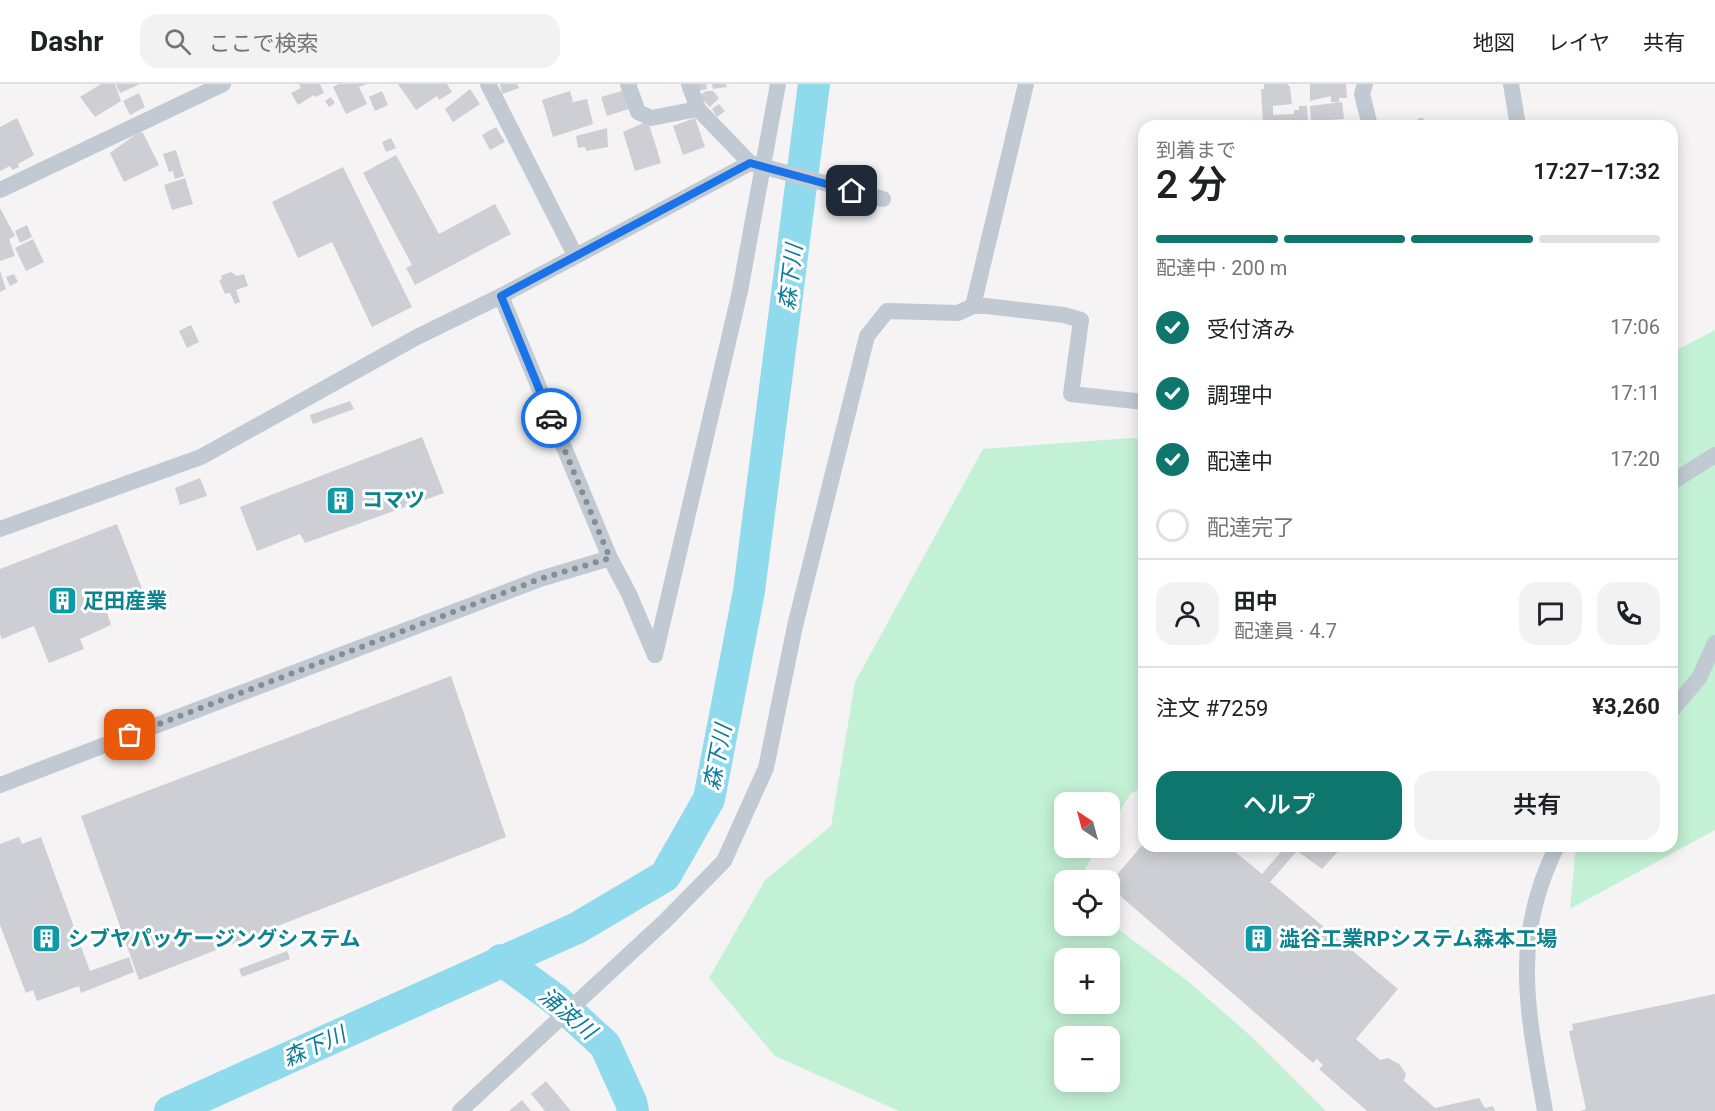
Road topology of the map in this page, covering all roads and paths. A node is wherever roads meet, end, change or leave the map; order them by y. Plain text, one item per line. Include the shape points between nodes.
1 (223, 84) edge
2 (488, 84) edge
3 (628, 84) edge
4 (689, 84) edge
5 (778, 84) edge
6 (1026, 84) edge
7 (1365, 84) edge
8 (1511, 84) edge
9 (698, 109) junction
10 (1368, 120) edge
11 (1517, 120) edge
12 (762, 166) junction
13 (0, 190) edge
14 (878, 197) dead end
15 (575, 255) junction
16 (501, 296) junction
17 (973, 306) junction
18 (1138, 401) edge
19 (1715, 456) edge
20 (1678, 478) edge
21 (0, 529) edge
22 (610, 558) junction
23 (1715, 643) edge
24 (1678, 703) edge
25 (0, 785) edge
26 (1555, 852) edge
27 (460, 1111) edge
28 (1545, 1111) edge

1 - 13 street
2 - 15 street
3 - 9 street via 638,112 651,118
4 - 9 street
5 - 12 street
6 - 17 street
7 - 10 street via 1362,94
8 - 11 street
9 - 12 street
12 - 14 street
12 - 15 street
12 - 22 street via 711,422 655,655
15 - 16 street
16 - 21 street via 417,337 201,457
16 - 22 street
17 - 18 street via 1081,320 1071,393
17 - 27 street via 958,313 887,311 867,336 795,626 766,768 723,861 665,921
19 - 20 street
22 - 25 street via 540,579
23 - 24 street via 1699,678
26 - 28 street via 1532,911 1527,945 1526,990

